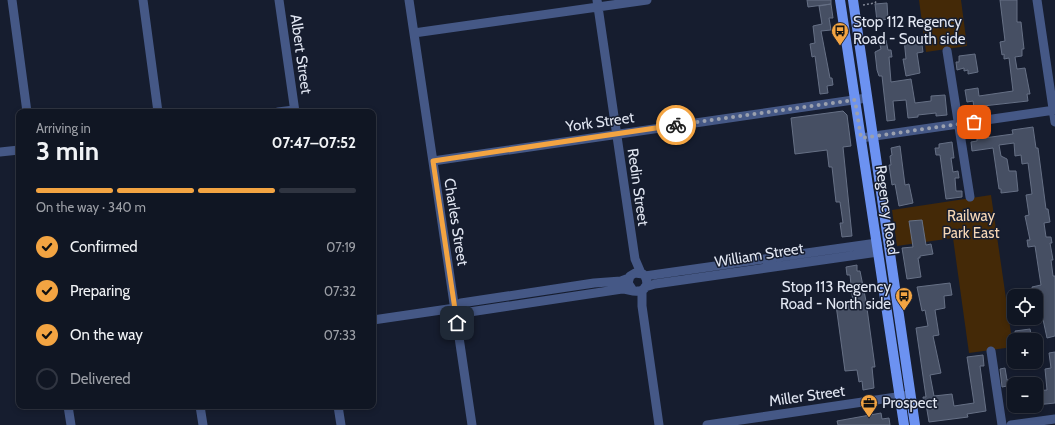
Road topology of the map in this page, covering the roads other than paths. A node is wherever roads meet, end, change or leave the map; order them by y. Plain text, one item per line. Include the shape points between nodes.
1 (12, 0) edge
2 (143, 0) edge
3 (279, 0) edge
4 (409, 0) edge
5 (647, 0) edge
6 (840, 0) edge
7 (1037, 0) edge
8 (857, 2) edge
9 (598, 4) edge
10 (414, 33) junction
11 (947, 51) dead end
12 (867, 98) junction
13 (855, 100) junction
14 (27, 109) edge
15 (158, 109) edge
16 (295, 109) edge
17 (1054, 110) edge
18 (1055, 122) edge
19 (959, 124) junction
20 (616, 133) junction
21 (873, 137) junction
22 (861, 138) junction
23 (16, 150) edge
24 (0, 152) edge
25 (433, 161) junction
26 (970, 197) dead end
27 (877, 247) junction
28 (829, 254) junction
29 (664, 273) junction
30 (637, 275) junction
31 (594, 283) junction
32 (665, 284) junction
33 (638, 290) junction
34 (596, 294) junction
35 (487, 299) junction
36 (455, 308) junction
37 (489, 309) junction
38 (376, 320) edge
39 (991, 351) dead end
40 (910, 395) junction
41 (900, 397) junction
42 (68, 409) edge
43 (200, 409) edge
44 (338, 409) edge
45 (1055, 419) edge
46 (71, 425) edge
47 (203, 425) edge
48 (341, 425) edge
49 (472, 425) edge
50 (659, 425) edge
51 (708, 425) edge
52 (904, 425) edge
53 (915, 425) edge
54 (1002, 425) edge
55 (1011, 425) edge

1 - 14 street
2 - 15 street
3 - 16 street, Albert Street
4 - 10 street, Charles Street
5 - 9 street
6 - 13 main road, Regency Road
7 - 17 street
8 - 12 main road, Regency Road
9 - 10 street
9 - 20 street, Redin Street
10 - 25 street, Charles Street
11 - 19 street
12 - 13 street, York Street
12 - 21 main road, Regency Road
13 - 20 street, York Street
13 - 22 main road, Regency Road
17 - 18 street
17 - 19 street
19 - 21 street
19 - 26 street
20 - 25 street, York Street
20 - 30 street, Redin Street
21 - 22 street
21 - 40 main road, Regency Road
22 - 27 main road, Regency Road
23 - 24 street
25 - 36 street, Charles Street
27 - 28 street, William Street
27 - 41 main road, Regency Road
28 - 29 street, William Street
28 - 32 street, William Street
29 - 30 street, William Street
29 - 32 street
30 - 31 street, William Street via 621,281
30 - 33 street via 628,283
30 - 33 street, Redin Street via 647,281
31 - 34 street
31 - 35 street, William Street
32 - 33 street, William Street via 655,284
33 - 34 street, William Street via 622,289
33 - 50 street
34 - 37 street, William Street
35 - 36 street, William Street via 461,303
35 - 37 street
36 - 37 street, William Street via 463,313
36 - 38 street, William Street
36 - 49 street, Charles Street
39 - 54 street
40 - 41 street, Miller Street
40 - 53 main road, Regency Road
41 - 51 street, Miller Street
41 - 52 main road, Regency Road
42 - 46 street
43 - 47 street
44 - 48 street
45 - 55 street

